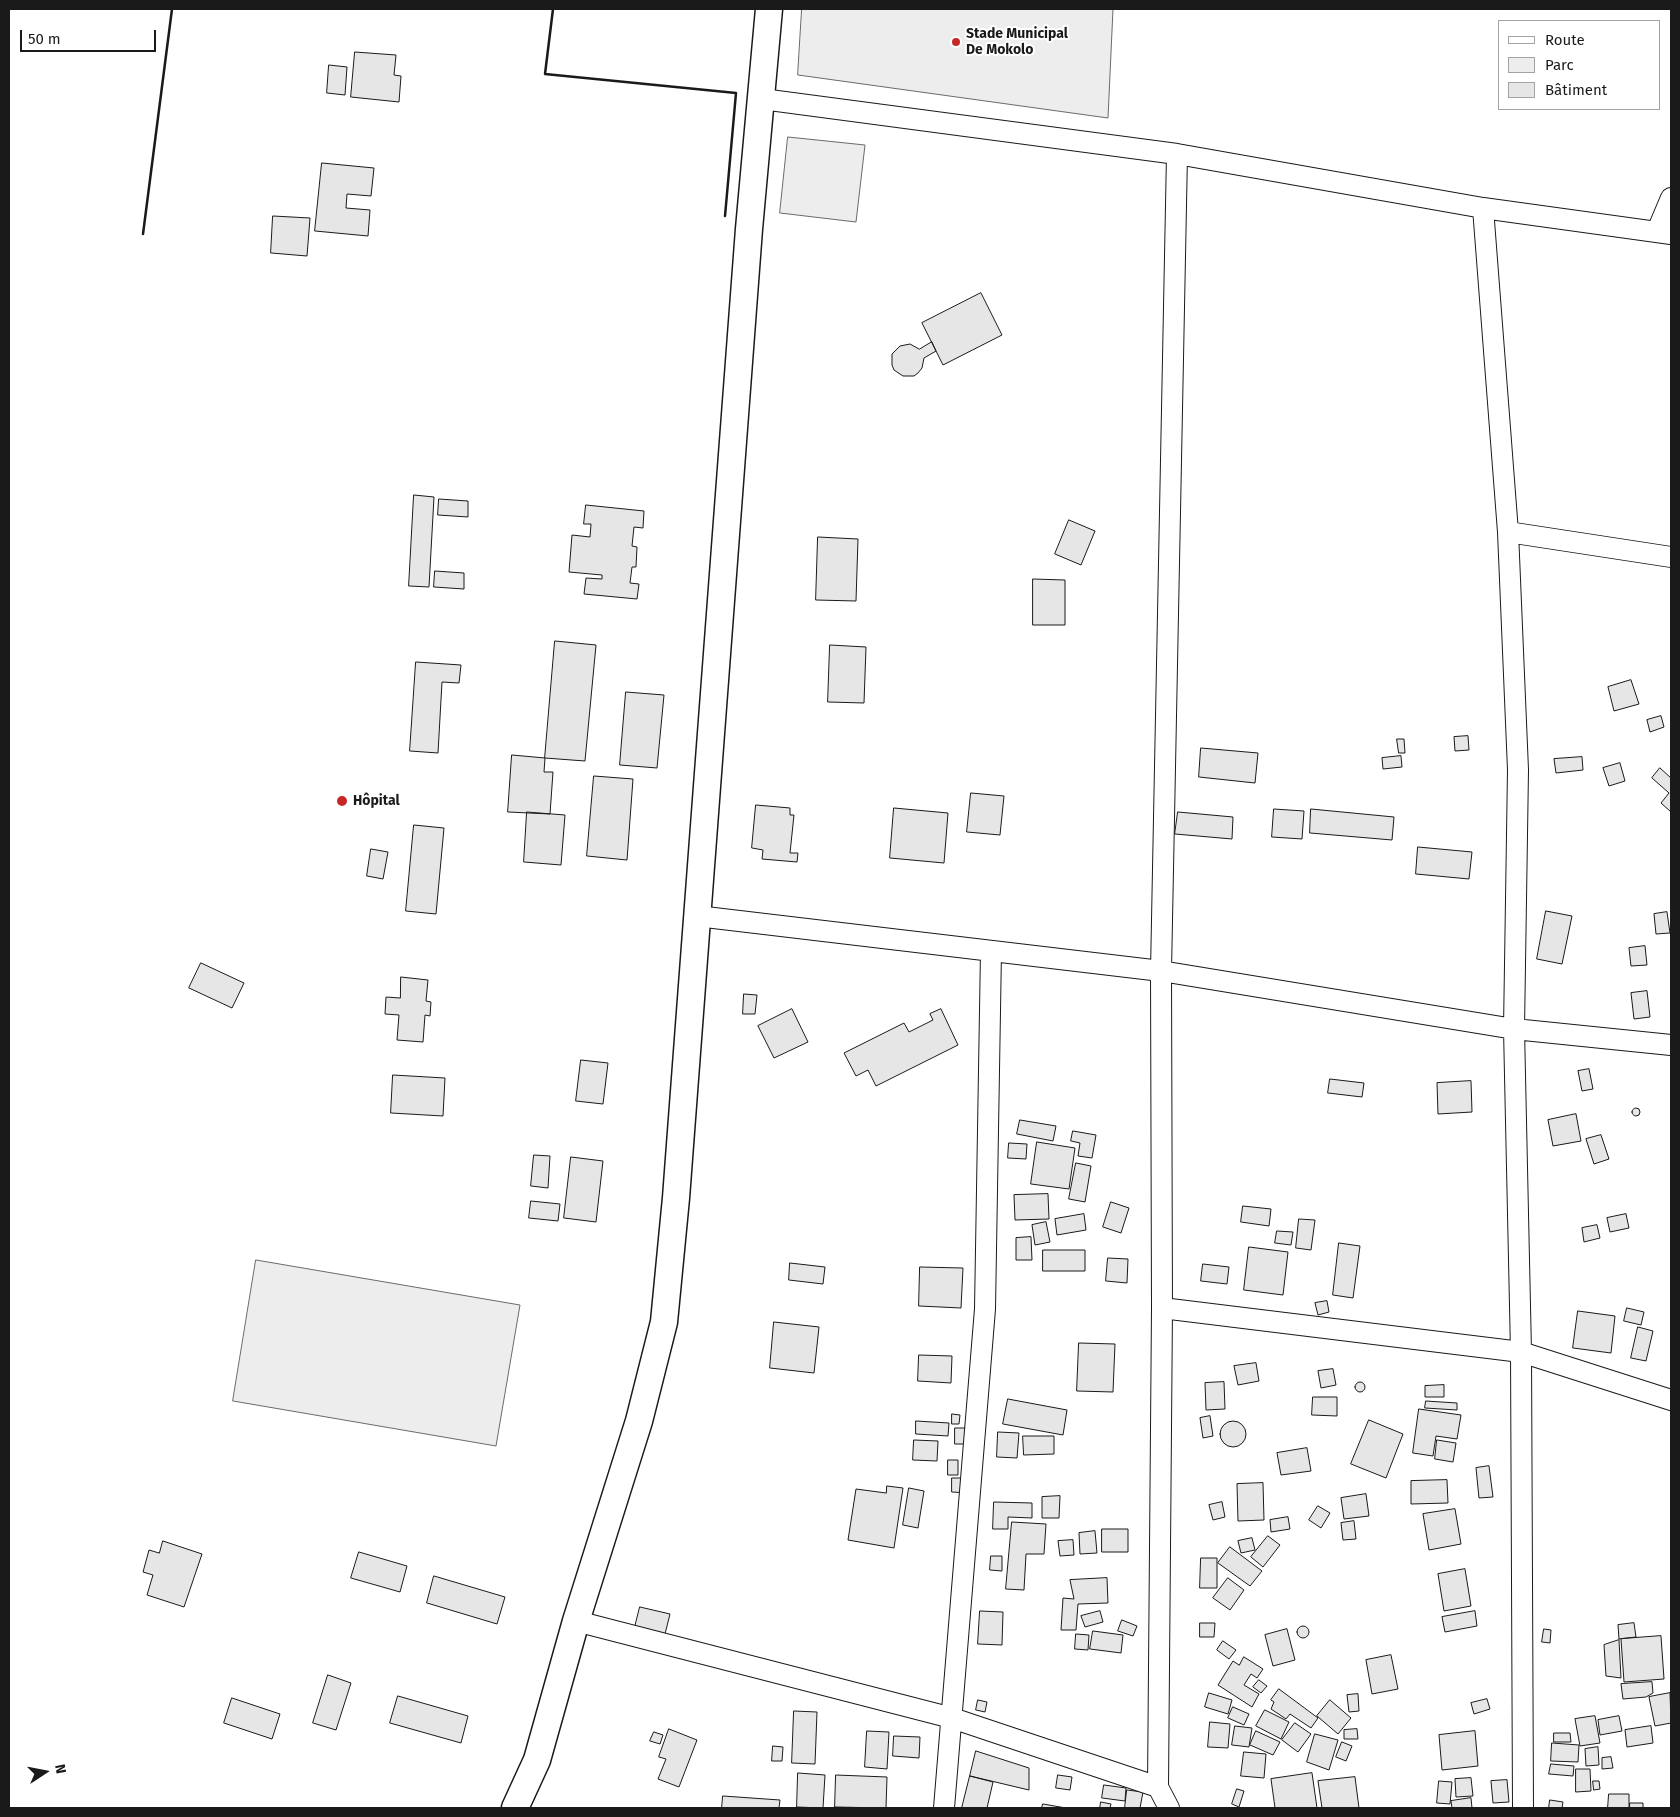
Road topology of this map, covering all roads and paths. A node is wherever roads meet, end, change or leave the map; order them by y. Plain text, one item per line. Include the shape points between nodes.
1 (769, 9) edge
2 (762, 99) junction
3 (1177, 154) junction
4 (1671, 198) edge
5 (1483, 208) junction
6 (1664, 233) edge
7 (1508, 532) junction
8 (1671, 557) edge
9 (697, 916) junction
10 (991, 951) junction
11 (1161, 971) junction
12 (1514, 1029) junction
13 (1671, 1045) edge
14 (1162, 1308) junction
15 (1522, 1352) junction
16 (1671, 1400) edge
17 (576, 1621) junction
18 (952, 1718) junction
19 (1158, 1787) junction
20 (515, 1808) edge
21 (944, 1808) edge
22 (1169, 1808) edge
23 (1523, 1808) edge

1 - 2 main road
2 - 3 street
2 - 9 main road via 749,229
3 - 5 street
3 - 11 street
4 - 6 street
5 - 6 street
5 - 7 street
7 - 8 street
7 - 12 street via 1518,770
9 - 10 street
9 - 17 main road via 664,1322 639,1421
10 - 11 street
10 - 18 street via 985,1309
11 - 12 street
11 - 14 street
12 - 13 street
12 - 15 street
14 - 15 street
14 - 19 street
15 - 16 street
15 - 23 street
17 - 18 street
17 - 20 main road via 537,1760
18 - 19 street
18 - 21 street
19 - 22 street

